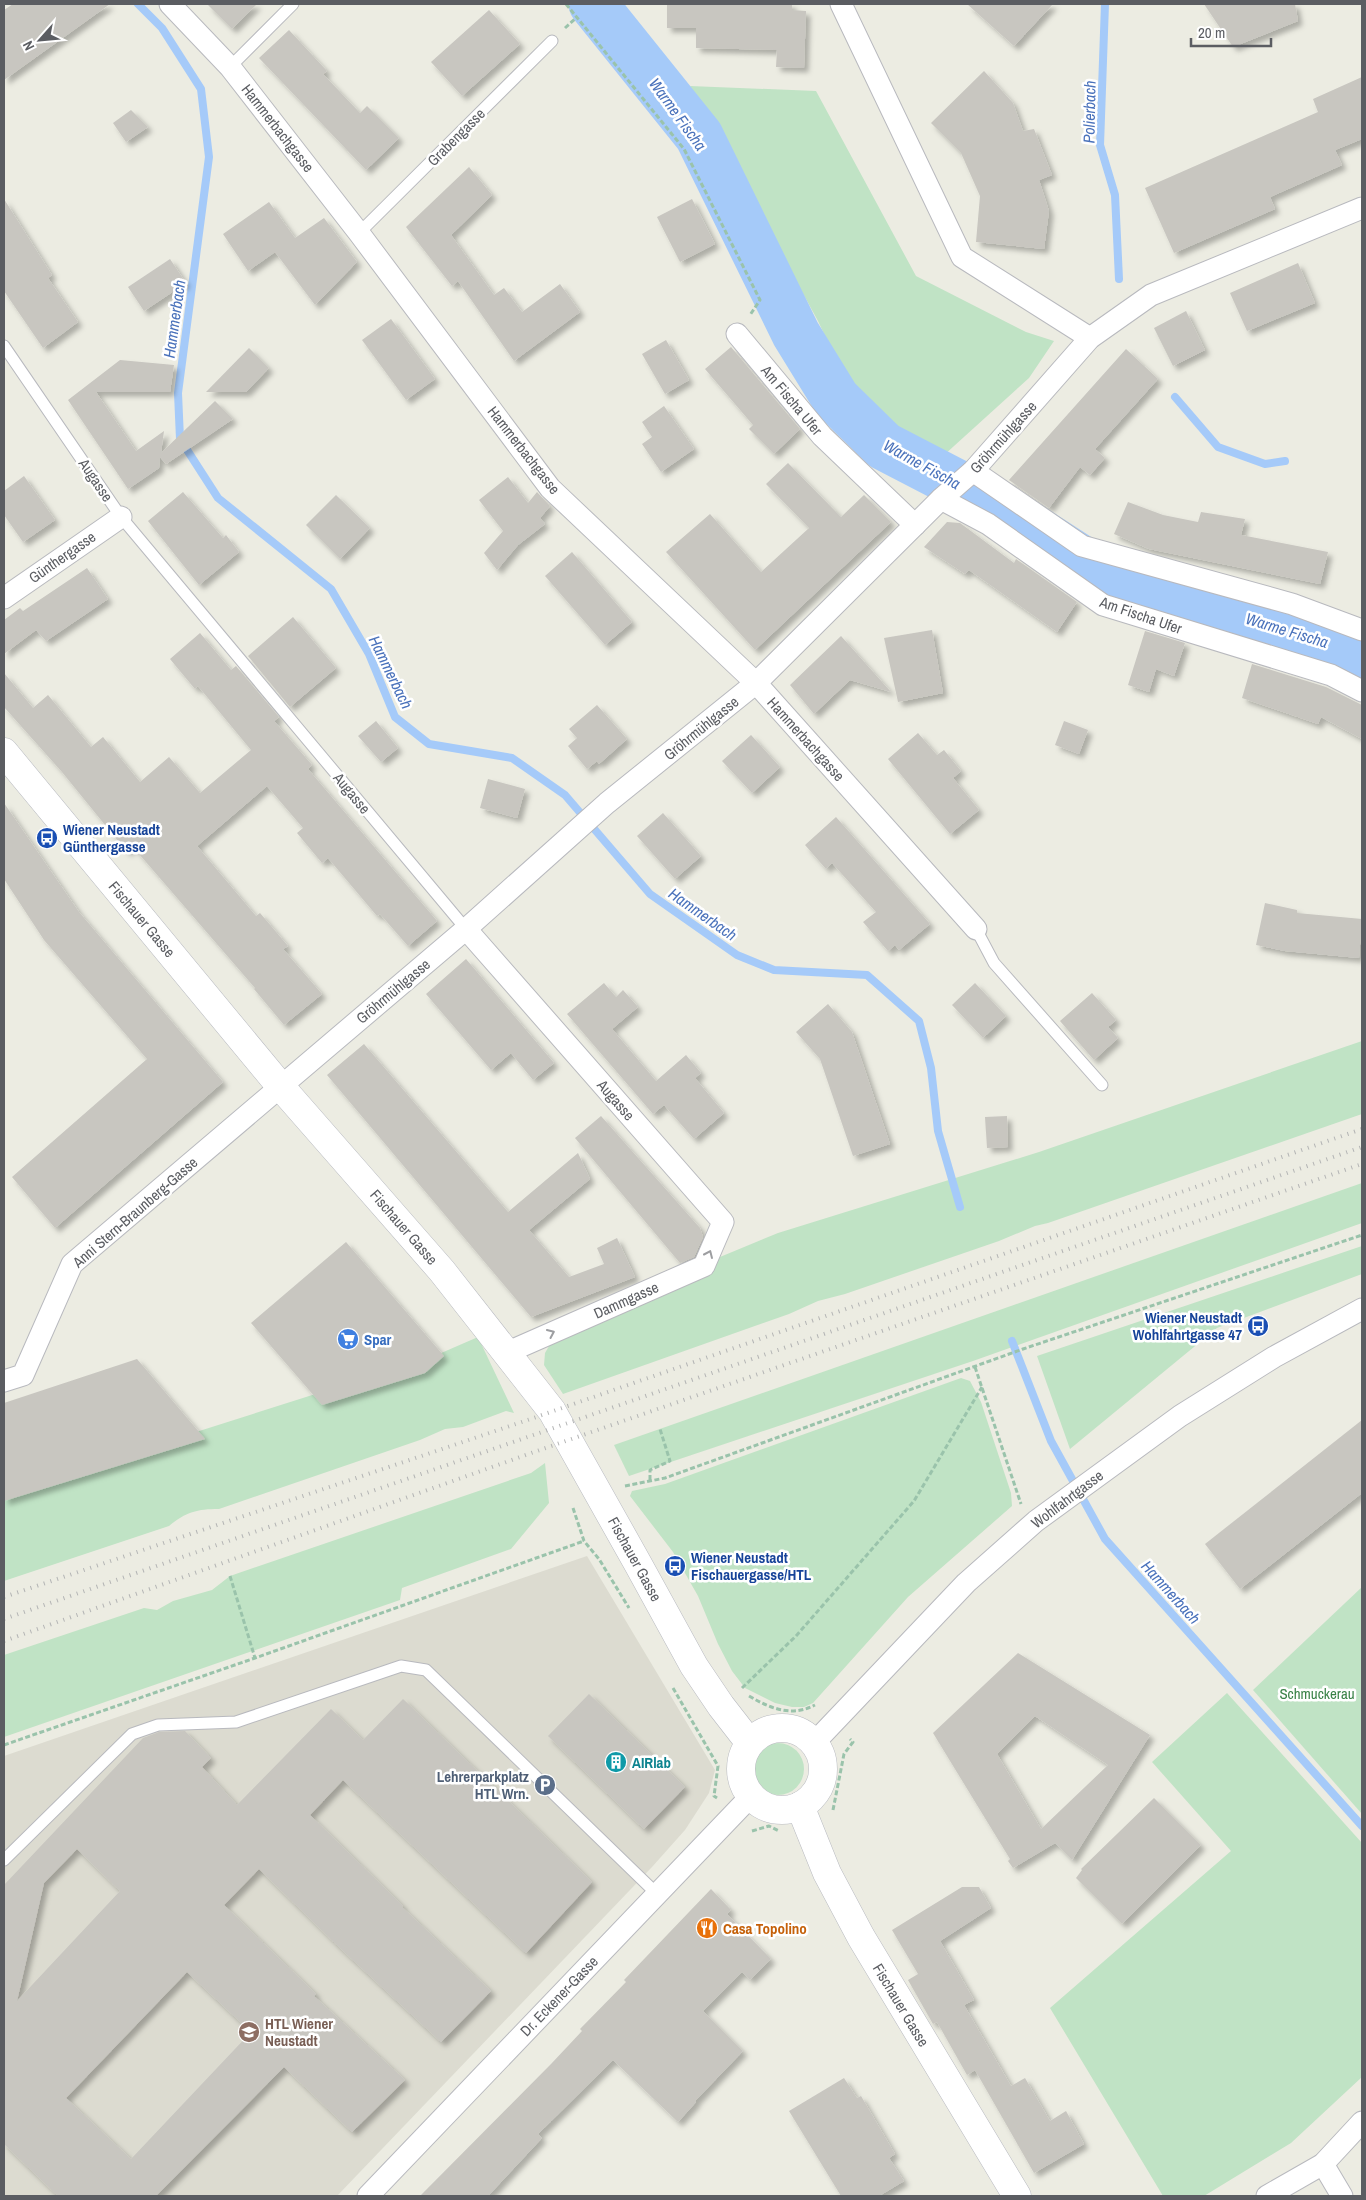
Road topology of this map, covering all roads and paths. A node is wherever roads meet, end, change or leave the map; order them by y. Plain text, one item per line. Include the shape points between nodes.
1 (170, 4) edge
2 (293, 4) edge
3 (566, 4) edge
4 (841, 4) edge
5 (552, 41) dead end
6 (230, 67) junction
7 (1362, 208) edge
8 (359, 233) junction
9 (737, 334) joint
10 (1090, 338) junction
11 (4, 346) edge
12 (974, 471) junction
13 (941, 499) junction
14 (121, 517) junction
15 (915, 525) junction
16 (4, 598) edge
17 (1362, 630) edge
18 (756, 683) junction
19 (1362, 691) edge
20 (4, 752) edge
21 (466, 929) junction
22 (976, 929) joint
23 (1102, 1085) dead end
24 (281, 1087) junction
25 (723, 1222) joint
26 (1362, 1235) edge
27 (1362, 1309) edge
28 (506, 1352) junction
29 (975, 1367) junction
30 (4, 1381) edge
31 (982, 1387) junction
32 (660, 1429) dead end
33 (650, 1480) junction
34 (621, 1487) dead end
35 (571, 1504) dead end
36 (1036, 1521) junction
37 (584, 1541) junction
38 (600, 1559) dead end
39 (230, 1576) dead end
40 (255, 1658) junction
41 (833, 1723) junction
42 (749, 1742) junction
43 (814, 1743) junction
44 (4, 1745) edge
45 (751, 1796) junction
46 (800, 1806) junction
47 (4, 1860) edge
48 (657, 1894) junction
49 (1362, 2122) edge
50 (1323, 2164) junction
51 (368, 2196) edge
52 (1017, 2196) edge
53 (1267, 2196) edge
54 (1342, 2196) edge

1 - 6 street, Hammerbachgasse
2 - 6 lane
3 - 9 path via 684,149 760,300
4 - 10 street via 962,257
5 - 8 lane, Grabengasse
6 - 8 street, Hammerbachgasse
7 - 10 street, Gröhrmühlgasse via 1151,295
8 - 18 street, Hammerbachgasse via 550,488
9 - 15 street, Am Fischa Ufer via 822,436
10 - 12 street, Gröhrmühlgasse
11 - 14 lane, Augasse
12 - 13 street, Gröhrmühlgasse
12 - 17 street via 1082,546 1292,604
13 - 15 street, Gröhrmühlgasse
13 - 19 street, Am Fischa Ufer via 988,524 1103,605 1331,675
14 - 16 street, Günthergasse
14 - 21 lane, Augasse
15 - 18 street, Gröhrmühlgasse
18 - 21 street, Gröhrmühlgasse via 608,803
18 - 22 street, Hammerbachgasse
20 - 24 main road, Fischauer Gasse
21 - 24 street, Gröhrmühlgasse
21 - 25 street, Augasse
22 - 23 lane via 994,963
24 - 28 main road, Fischauer Gasse via 442,1271
24 - 30 street, Anni Stern-Braunberg-Gasse via 72,1264 23,1375
28 -> 25 street, Dammgasse via 704,1266
26 - 29 path
27 - 36 street, Wohlfahrtgasse via 1274,1357 1180,1416
28 - 42 main road, Fischauer Gasse via 552,1411 694,1666
29 - 31 path
29 - 33 path via 665,1478
31 - 36 path via 1021,1504
31 - 41 path via 914,1501 796,1636 740,1690 766,1707 784,1712 805,1710 815,1705
32 - 33 path via 670,1461 650,1470
33 - 34 path
35 - 37 path
36 - 41 street, Wohlfahrtgasse via 966,1583
37 - 38 path
37 - 40 path
39 - 40 path
40 - 44 path
41 - 43 street, Wohlfahrtgasse
42 - 43 main road via 764,1731 790,1728
42 - 45 main road via 740,1772
43 - 46 main road via 821,1755 822,1779 818,1790
45 - 46 main road via 763,1806 775,1810
45 - 48 street, Dr. Eckener-Gasse
46 - 52 main road, Fischauer Gasse via 827,1873 861,1937
47 - 48 lane via 132,1734 158,1725 236,1722 401,1666 426,1670
48 - 51 street, Dr. Eckener-Gasse
49 - 50 street
50 - 53 street
50 - 54 street

